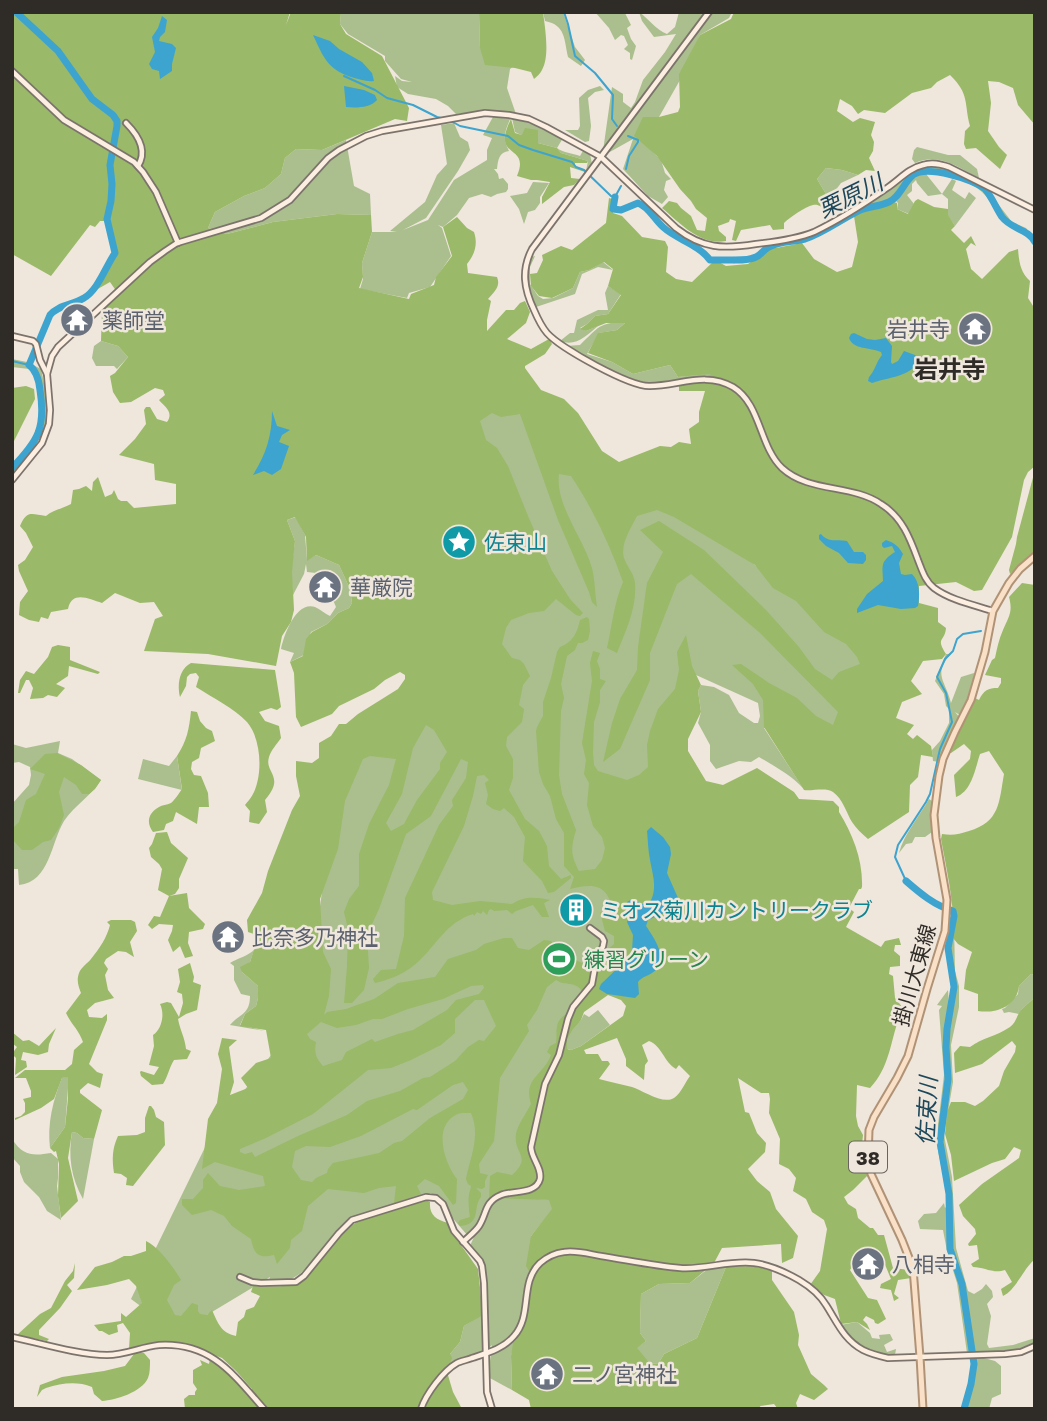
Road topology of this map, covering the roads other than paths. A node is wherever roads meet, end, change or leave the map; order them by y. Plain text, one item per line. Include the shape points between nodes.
1 (709, 12) edge
2 (12, 71) edge
3 (126, 122) dead end
4 (601, 157) junction
5 (138, 166) junction
6 (1035, 209) edge
7 (178, 243) junction
8 (12, 336) edge
9 (47, 374) junction
10 (12, 480) edge
11 (1035, 556) edge
12 (993, 611) junction
13 (590, 928) dead end
14 (463, 1242) junction
15 (240, 1277) dead end
16 (12, 1337) edge
17 (1035, 1346) edge
18 (486, 1353) junction
19 (920, 1357) junction
20 (264, 1409) edge
21 (421, 1409) edge
22 (492, 1409) edge
23 (923, 1409) edge

1 - 4 street
2 - 5 street via 64,120
3 - 5 street via 142,148
4 - 6 street via 676,228 711,246 740,247 813,232 925,164 949,167
4 - 7 street via 528,119 498,114 382,131 353,141 328,158 290,200 261,218
4 - 12 street via 527,261 524,284 546,332 593,363 639,385 698,379 730,385 751,407 780,467 801,480 881,503 904,527 933,587
5 - 7 street via 156,192
7 - 9 street via 150,262 72,333 52,356
8 - 9 street via 35,342
9 - 10 street via 49,424 37,451
11 - 12 main road, 掛川大東線 / 38 via 1009,583
12 - 19 main road, 掛川大東線 / 38 via 971,700 943,759 935,798 946,931 908,1056 874,1117 867,1149 871,1174 913,1268
13 - 14 street via 602,937 604,946 592,984 570,1013 544,1090 530,1152 540,1179 532,1189 494,1198 480,1224
14 - 15 street via 443,1204 426,1197 352,1220 296,1282 261,1283
14 - 18 street via 482,1266
16 - 20 street via 94,1355 117,1355 157,1345 189,1348 219,1361
17 - 19 street via 1021,1352
18 - 19 street via 507,1343 520,1327 528,1281 535,1269 550,1256 570,1251 681,1268 740,1262 764,1265 806,1285 861,1349 888,1358
18 - 21 street via 457,1363 438,1380
18 - 22 street
19 - 23 main road, 掛川大東線 / 38

